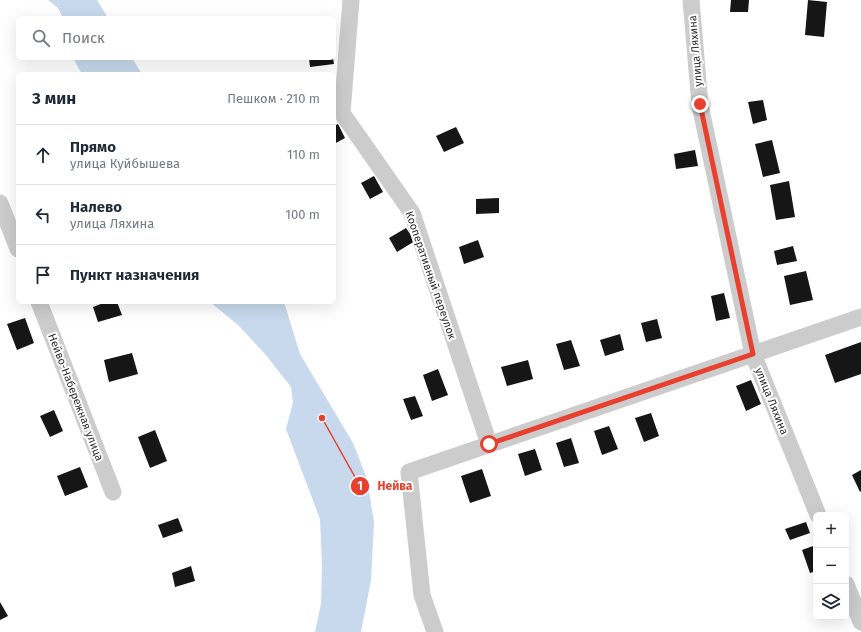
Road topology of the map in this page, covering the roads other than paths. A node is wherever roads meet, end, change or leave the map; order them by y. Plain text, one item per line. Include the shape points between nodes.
1 (351, 0) edge
2 (691, 0) edge
3 (0, 203) edge
4 (16, 244) edge
5 (40, 304) edge
6 (861, 317) edge
7 (753, 354) junction
8 (489, 444) junction
9 (113, 492) dead end
10 (817, 512) edge
11 (849, 592) edge
12 (861, 622) edge
13 (435, 632) edge

1 - 8 street, Кооперативный переулок via 342,112 412,213
2 - 7 street, улица Ляхина via 700,104
3 - 4 street
5 - 9 street, Нейво-Набережная улица
6 - 7 street
7 - 8 street
7 - 10 street, улица Ляхина
8 - 13 street via 409,472 422,595
11 - 12 street

